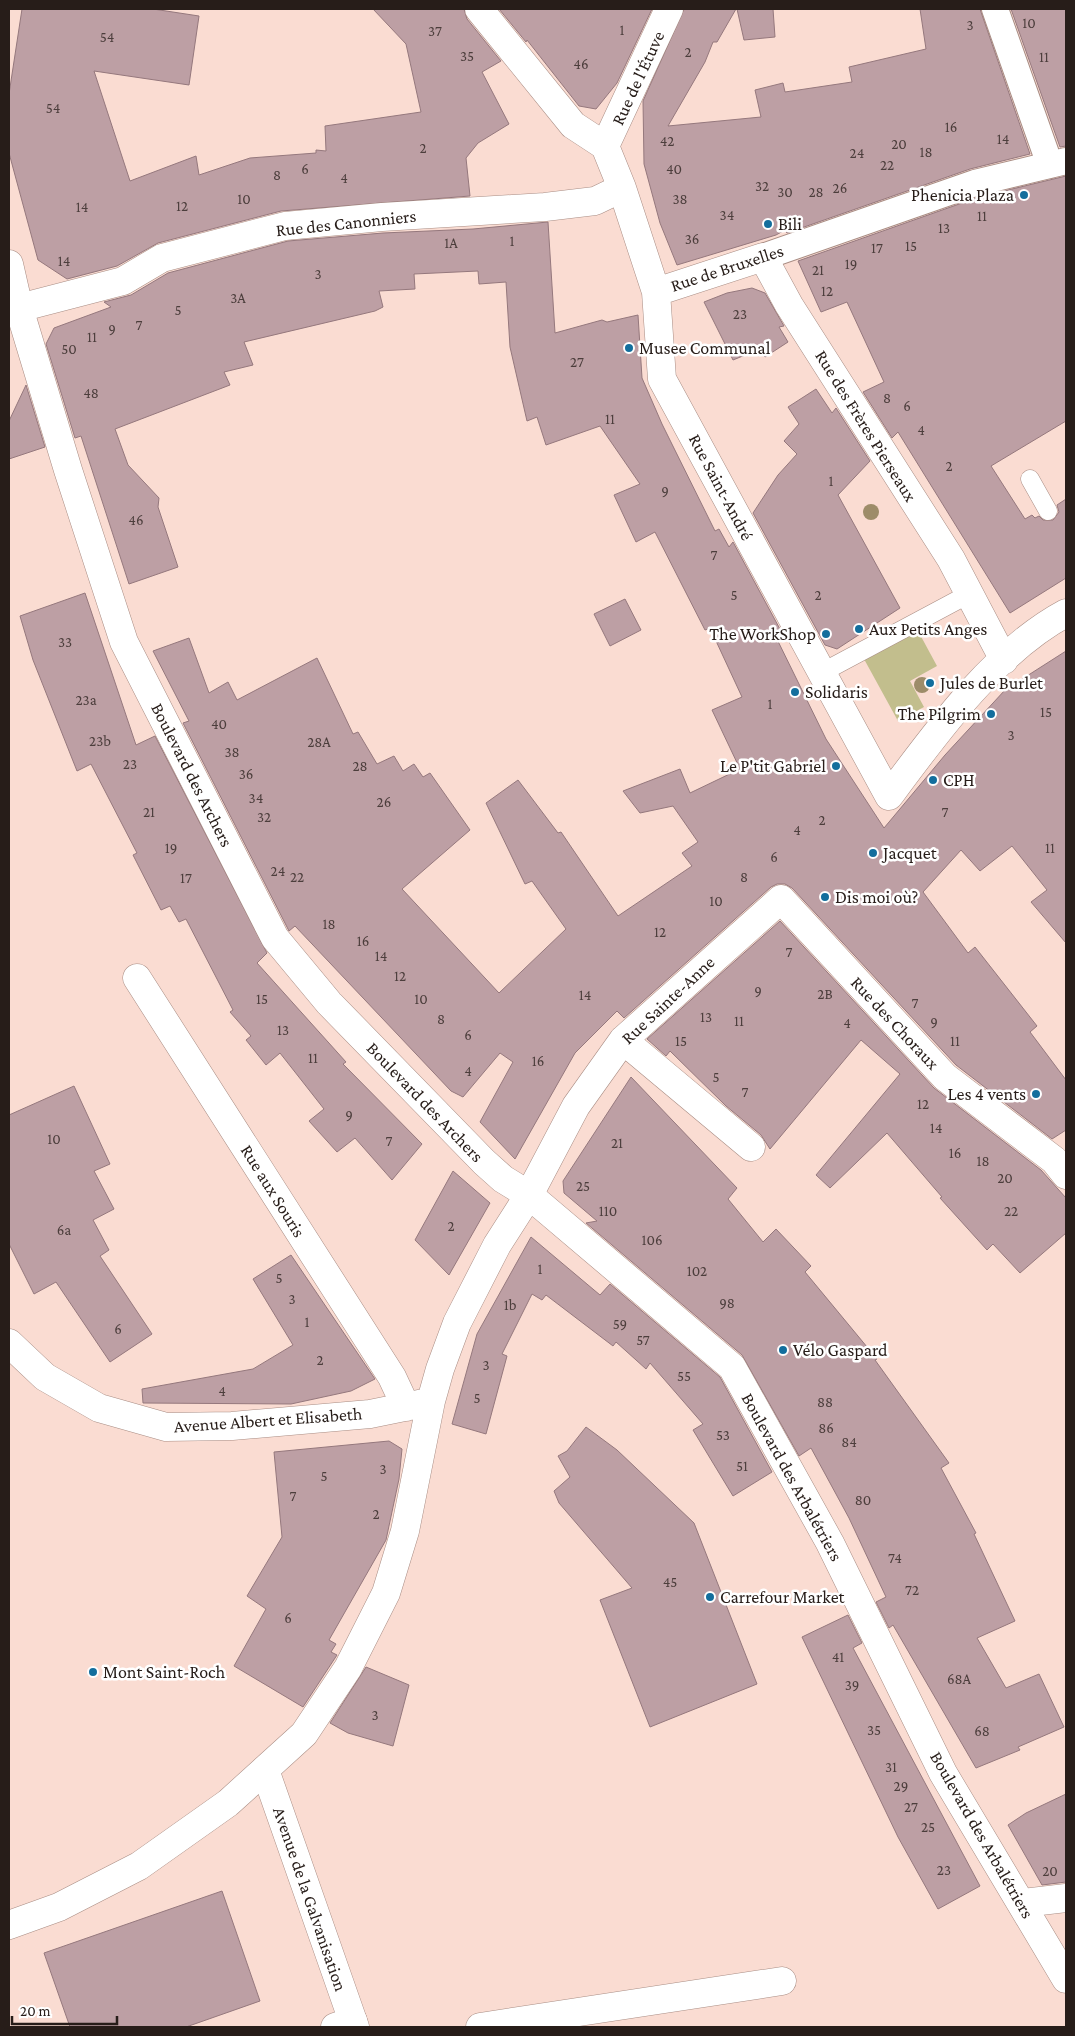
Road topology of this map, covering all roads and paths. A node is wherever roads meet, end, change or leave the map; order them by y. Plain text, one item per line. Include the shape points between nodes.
1 (479, 9) edge
2 (669, 9) edge
3 (995, 9) edge
4 (605, 146) junction
5 (1058, 163) edge
6 (622, 188) junction
7 (763, 257) junction
8 (9, 264) edge
9 (656, 292) junction
10 (19, 308) junction
11 (1030, 479) dead end
12 (1048, 510) dead end
13 (969, 594) junction
14 (1066, 613) edge
15 (1004, 660) junction
16 (821, 673) junction
17 (781, 899) joint
18 (137, 978) dead end
19 (623, 1040) junction
20 (752, 1147) dead end
21 (1062, 1161) edge
22 (529, 1195) junction
23 (9, 1343) edge
24 (418, 1404) junction
25 (266, 1770) junction
26 (1066, 1898) edge
27 (1023, 1904) junction
28 (9, 1925) edge
29 (1066, 1979) edge
30 (782, 1982) dead end
31 (348, 2025) edge
32 (480, 2027) edge

1 - 4 street via 573,125
2 - 4 street, Rue de l'Étuve
3 - 5 street
4 - 6 street, Rue de Bruxelles
5 - 7 street, Rue de Bruxelles via 975,183
6 - 9 street, Rue de Bruxelles
6 - 10 street, Rue des Canonniers via 596,200 545,207 382,216 285,226 162,258 123,281
7 - 9 street, Rue de Bruxelles
7 - 13 street, Rue des Frères Pierseaux via 789,305 951,559
8 - 10 street, Boulevard des Archers
9 - 16 street, Rue Saint-André via 662,379
10 - 22 street, Boulevard des Archers via 124,642 275,938 329,1003 484,1162
11 - 12 lane
13 - 15 street, Rue des Frères Pierseaux
13 - 16 lane
14 - 15 street via 1046,624
15 - 16 street, Rue Saint-André via 943,723 889,796
17 - 19 street, Rue Sainte-Anne
17 - 21 street, Rue des Choraux via 945,1077
18 - 24 street, Rue aux Souris via 392,1377
19 - 20 street
19 - 22 street, Rue Sainte-Anne via 576,1106
22 - 24 street, Rue Sainte-Anne via 497,1245
22 - 27 street, Boulevard des Arbalétriers via 732,1367 830,1543 943,1773
23 - 24 street, Avenue Albert et Elisabeth via 45,1377 99,1408 166,1427 232,1426 370,1414
24 - 25 street, Rue Sainte-Anne via 404,1531 386,1593 348,1668 304,1734
25 - 28 street, Rue Sainte-Anne via 228,1803 139,1866 59,1907
25 - 31 street, Avenue de la Galvanisation
26 - 27 street
27 - 29 street, Boulevard des Arbalétriers
30 - 32 street

